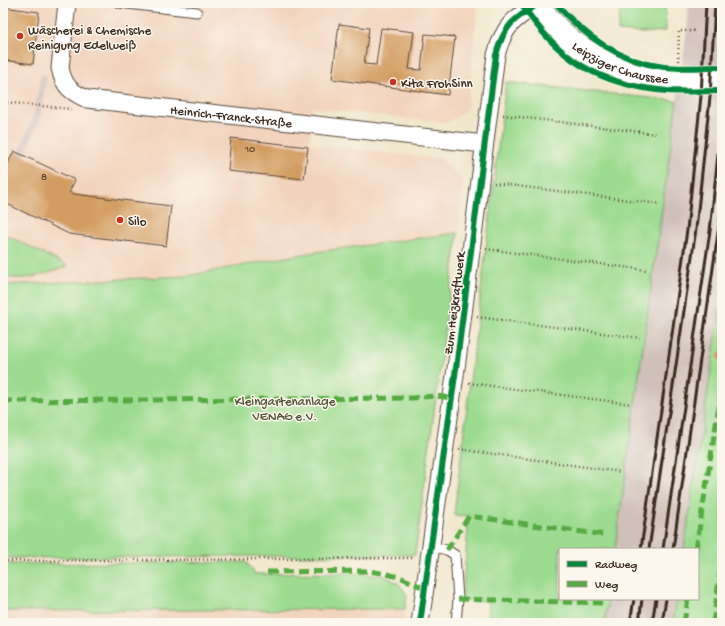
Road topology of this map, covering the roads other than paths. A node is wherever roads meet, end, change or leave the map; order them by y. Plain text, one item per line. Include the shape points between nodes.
1 (67, 3) edge
2 (119, 3) edge
3 (538, 4) edge
4 (197, 12) dead end
5 (722, 79) edge
6 (484, 144) junction
7 (429, 553) junction
8 (420, 623) edge
9 (456, 623) edge

1 - 6 street, Heinrich-Franck-Straße via 60,68 62,78 74,93 87,99
2 - 4 lane
3 - 5 main road, Leipziger Chaussee via 565,35 606,63 647,76
3 - 6 street, Zum Heizkraftwerk via 508,26 500,40
6 - 7 street, Zum Heizkraftwerk via 457,360
7 - 8 street, Zum Heizkraftwerk
7 - 9 lane via 447,550 455,555 458,599

